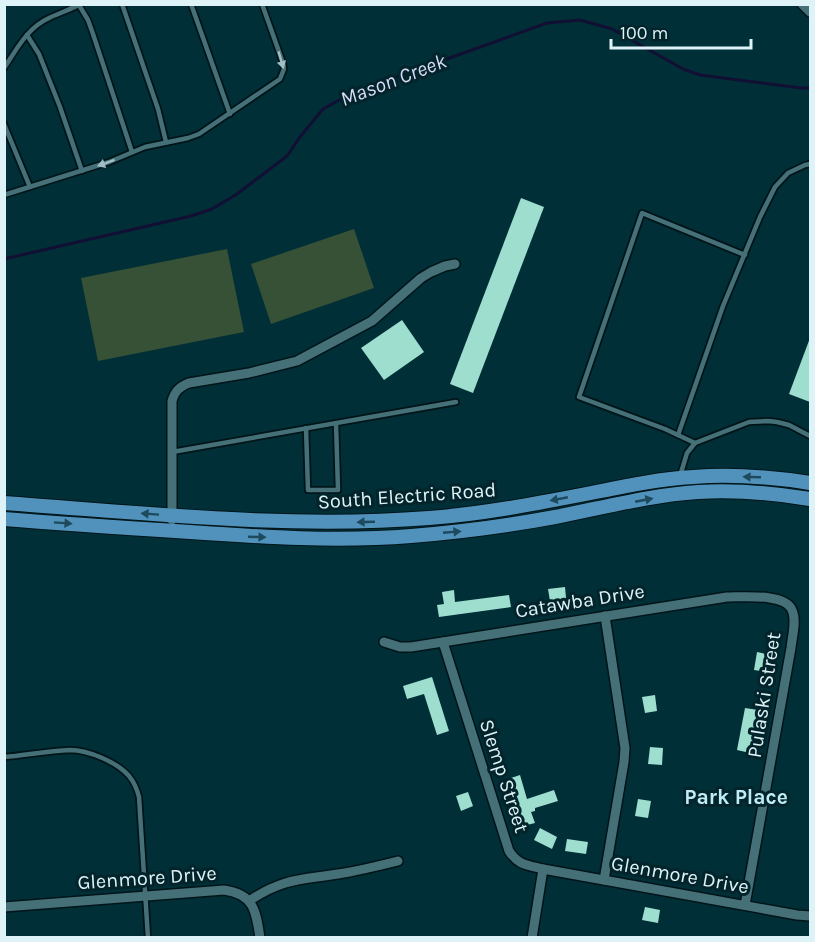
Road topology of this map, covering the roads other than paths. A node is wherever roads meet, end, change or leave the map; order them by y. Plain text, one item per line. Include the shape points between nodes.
1 (122, 4) edge
2 (191, 4) edge
3 (262, 4) edge
4 (802, 4) edge
5 (79, 5) edge
6 (810, 12) edge
7 (27, 35) junction
8 (4, 68) edge
9 (230, 114) junction
10 (4, 124) edge
11 (166, 142) junction
12 (132, 152) junction
13 (810, 164) edge
14 (82, 171) junction
15 (30, 187) junction
16 (4, 195) edge
17 (745, 255) junction
18 (455, 264) dead end
19 (456, 402) dead end
20 (336, 423) junction
21 (306, 428) junction
22 (678, 435) junction
23 (810, 436) edge
24 (695, 443) junction
25 (172, 452) junction
26 (679, 478) junction
27 (810, 483) edge
28 (679, 494) junction
29 (810, 499) edge
30 (4, 503) edge
31 (173, 515) junction
32 (4, 519) edge
33 (171, 531) junction
34 (783, 601) joint
35 (605, 616) junction
36 (384, 642) dead end
37 (443, 642) junction
38 (4, 757) edge
39 (398, 861) dead end
40 (543, 869) junction
41 (604, 880) junction
42 (145, 896) junction
43 (249, 901) junction
44 (745, 905) junction
45 (4, 907) edge
46 (810, 916) edge
47 (148, 938) edge
48 (260, 938) edge
49 (532, 938) edge

1 - 11 lane
2 - 9 lane
3 -> 9 lane via 283,63 282,75
4 - 6 street
5 - 7 lane via 48,18
5 - 12 lane via 88,20
7 - 8 lane
7 - 14 lane via 39,54
9 - 11 lane via 199,134
10 - 15 lane
11 - 12 lane
12 -> 14 lane
13 - 17 lane via 788,174 775,187
14 - 15 lane
15 - 16 lane
17 - 22 lane
17 - 22 lane via 642,213 579,397
18 - 25 street via 421,278 372,321 297,361 180,387 172,402
19 - 20 lane
20 - 21 lane
20 - 21 lane via 338,490 308,490
21 - 25 lane
22 - 24 lane
23 - 24 lane via 789,425 757,421
24 - 26 lane via 687,453
25 - 31 street
27 -> 26 main road, South Electric Road via 764,477
26 - 28 lane
26 -> 31 main road, South Electric Road via 526,506 430,518 322,523
28 - 29 main road, South Electric Road via 729,492
33 -> 28 main road, South Electric Road via 306,539 409,536 490,528
31 -> 30 main road, South Electric Road
31 - 33 street
32 -> 33 main road, South Electric Road
34 - 35 street, Catawba Drive via 727,597
34 - 44 street, Pulaski Street via 794,616 791,648
35 - 37 street, Catawba Drive
35 - 41 street via 625,748
36 - 37 street, Catawba Drive via 411,647
37 - 40 street, Slemp Street via 509,851 523,865
38 - 42 lane via 71,750 97,756 127,773 140,797
39 - 43 street via 289,881
40 - 41 street, Glenmore Drive
40 - 49 street
41 - 44 street, Glenmore Drive
42 - 43 street, Glenmore Drive via 224,890
42 - 45 street, Glenmore Drive
42 - 47 lane
43 - 48 street via 255,908
44 - 46 street, Glenmore Drive

